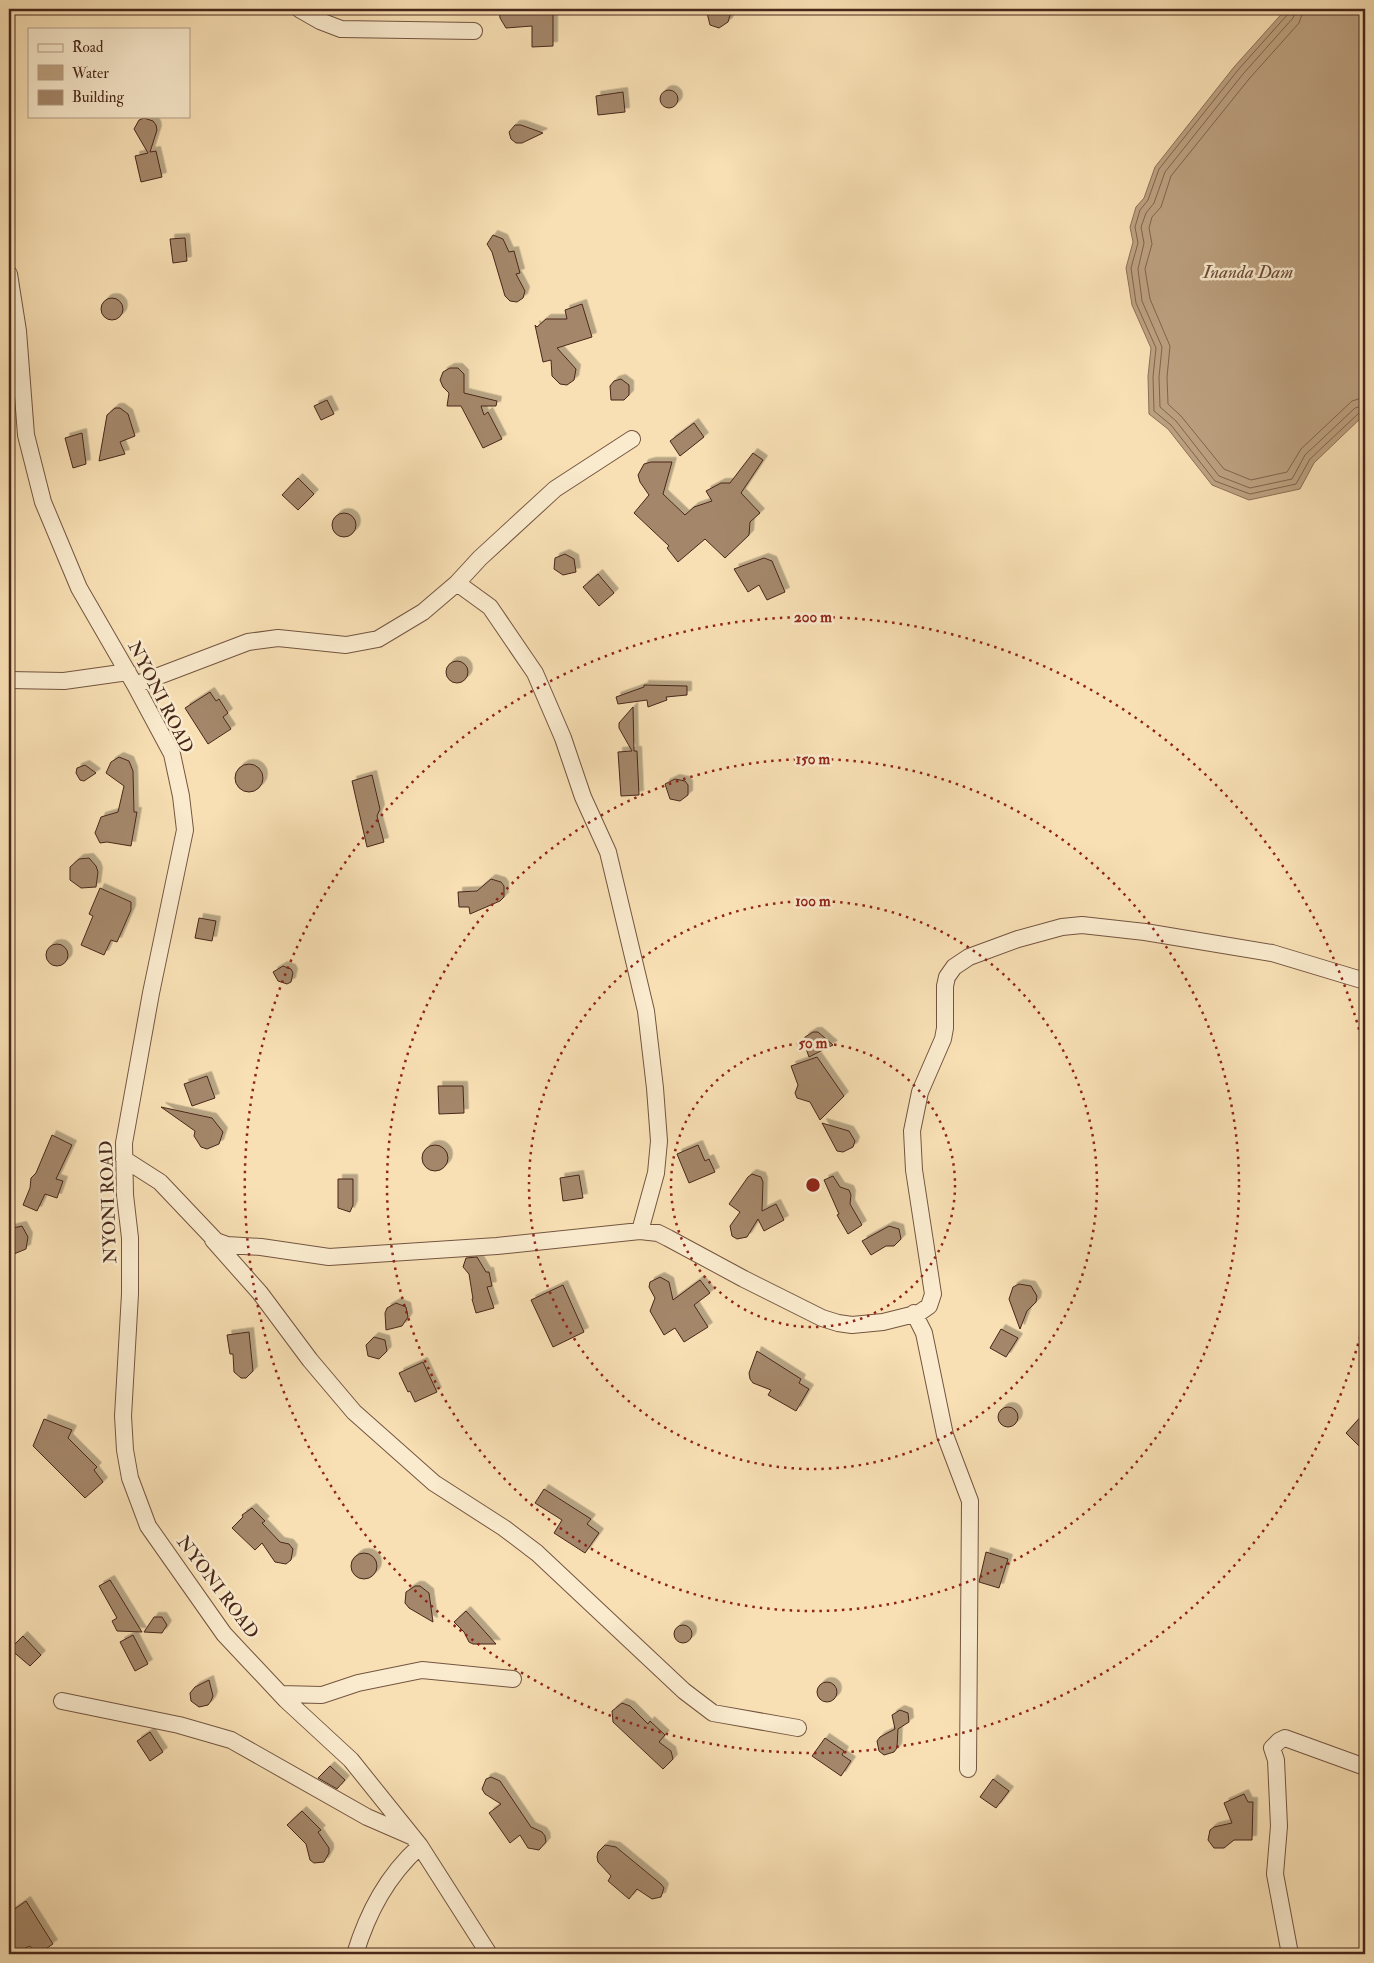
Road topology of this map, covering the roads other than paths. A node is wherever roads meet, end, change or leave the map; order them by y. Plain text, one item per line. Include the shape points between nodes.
1 (299, 9) edge
2 (474, 31) dead end
3 (9, 274) edge
4 (632, 439) dead end
5 (457, 584) junction
6 (131, 678) junction
7 (9, 680) edge
8 (1365, 981) edge
9 (124, 1159) junction
10 (196, 1221) junction
11 (640, 1231) junction
12 (914, 1313) junction
13 (513, 1679) dead end
14 (281, 1694) junction
15 (62, 1701) dead end
16 (798, 1728) dead end
17 (1365, 1767) edge
18 (968, 1769) dead end
19 (416, 1842) junction
20 (355, 1954) edge
21 (489, 1954) edge
22 (1290, 1954) edge

1 - 2 street via 341,29
3 - 6 street, NYONI ROAD via 18,331 26,436 43,502 79,588
4 - 5 street via 555,488
5 - 6 street via 423,612 378,639 346,644 278,638 248,642
5 - 11 street via 490,606 535,673 608,852 646,1011 655,1088 659,1141
6 - 7 street
6 - 9 street, NYONI ROAD via 172,754 185,830 130,1102
8 - 12 street via 1272,953 1145,932 1082,926 1062,927 1018,939 969,957 954,967 945,986 943,1039 920,1092 913,1122 914,1170 932,1294 929,1306
9 - 10 street via 160,1182
9 - 14 street, NYONI ROAD via 130,1294 123,1416 130,1478 148,1526 174,1564 224,1634
10 - 11 street via 227,1246 261,1247 329,1257 497,1246
10 - 16 street via 260,1292 310,1360 354,1412 434,1483 537,1553 684,1691 713,1713
11 - 12 street via 658,1233 822,1318 838,1323 884,1322
12 - 18 street via 924,1333 945,1435 970,1501
13 - 14 street via 422,1670 358,1683 322,1695
14 - 19 street, NYONI ROAD via 351,1760
15 - 19 street via 179,1725 231,1740
17 - 22 street via 1285,1738 1272,1748 1276,1760 1279,1826 1275,1874
19 - 20 street via 381,1890
19 - 21 street, NYONI ROAD

